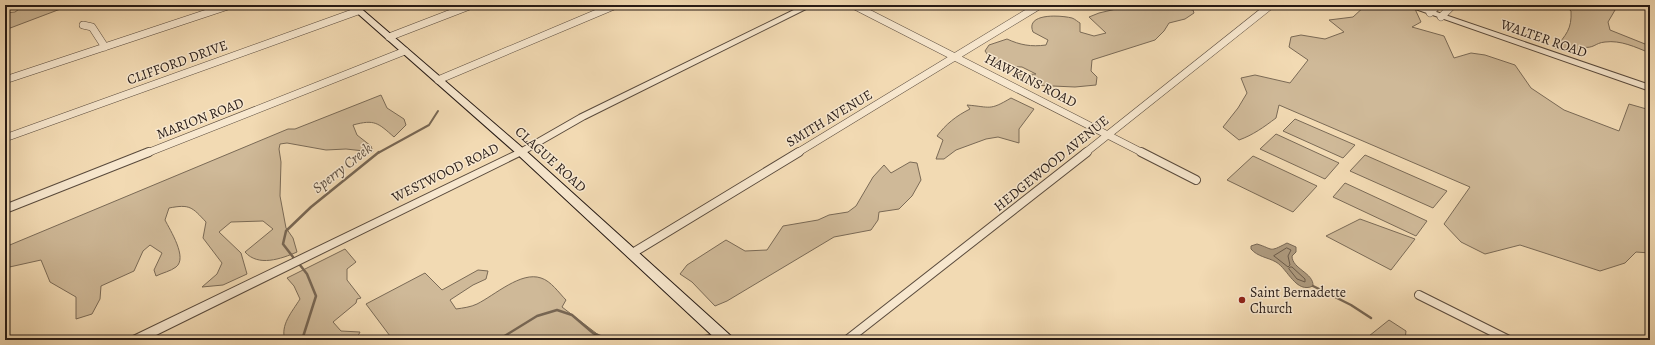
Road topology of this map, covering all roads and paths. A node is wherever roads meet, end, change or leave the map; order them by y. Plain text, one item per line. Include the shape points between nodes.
1 (231, 5) edge
2 (472, 5) edge
3 (616, 5) edge
4 (810, 5) edge
5 (853, 5) edge
6 (1040, 5) edge
7 (1271, 5) edge
8 (1408, 5) edge
9 (1438, 5) edge
10 (1453, 5) edge
11 (355, 8) edge
12 (1430, 13) junction
13 (1442, 17) junction
14 (83, 25) dead end
15 (389, 37) junction
16 (105, 47) junction
17 (405, 51) junction
18 (954, 57) junction
19 (5, 80) edge
20 (438, 80) junction
21 (1650, 88) edge
22 (1107, 135) junction
23 (5, 138) edge
24 (521, 152) junction
25 (1196, 180) dead end
26 (5, 209) edge
27 (631, 254) junction
28 (1420, 295) dead end
29 (723, 339) edge
30 (135, 340) edge
31 (705, 340) edge
32 (847, 340) edge
33 (1509, 340) edge

1 - 16 street
2 - 15 street
3 - 20 street
4 - 24 street, WESTWOOD ROAD via 582,117
5 - 18 street, HAWKINS ROAD
6 - 18 street, SMITH AVENUE
7 - 22 street, HEDGEWOOD AVENUE
8 - 12 street, WALTER ROAD
9 - 12 street
10 - 13 street
11 - 15 main road, CLAGUE ROAD
11 - 23 street, CLIFFORD DRIVE
12 - 13 street, WALTER ROAD
13 - 21 street, WALTER ROAD
14 - 16 street via 92,27
15 - 17 main road, CLAGUE ROAD
16 - 19 street
17 - 20 main road, CLAGUE ROAD
17 - 26 street, MARION ROAD
18 - 22 street, HAWKINS ROAD
18 - 27 street, SMITH AVENUE
20 - 24 main road, CLAGUE ROAD
22 - 25 street, HAWKINS ROAD
22 - 32 street, HEDGEWOOD AVENUE
24 - 27 main road, CLAGUE ROAD
24 - 30 street, WESTWOOD ROAD
27 - 29 main road, CLAGUE ROAD
28 - 33 street
29 - 31 street

